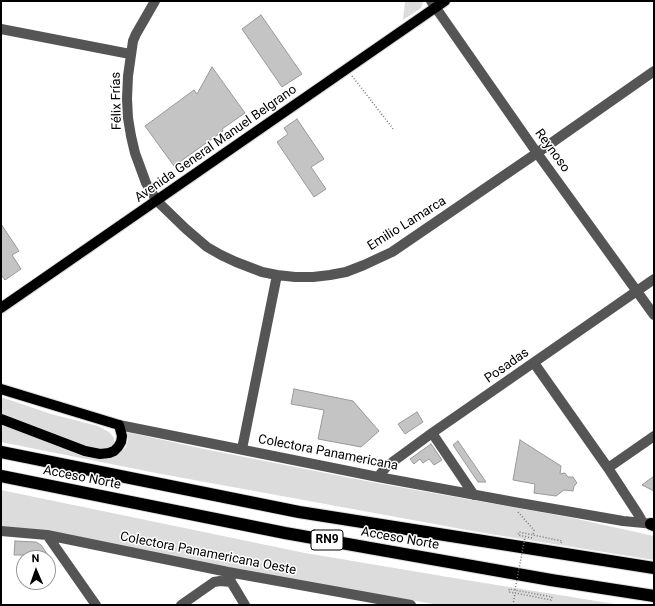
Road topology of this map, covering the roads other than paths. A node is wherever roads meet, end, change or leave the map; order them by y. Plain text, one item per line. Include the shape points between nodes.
1 (155, 1) edge
2 (445, 1) edge
3 (434, 4) edge
4 (1, 29) edge
5 (130, 54) junction
6 (654, 71) edge
7 (537, 153) junction
8 (156, 201) junction
9 (277, 275) junction
10 (654, 279) edge
11 (637, 291) junction
12 (1, 308) edge
13 (654, 315) edge
14 (534, 363) junction
15 (1, 389) edge
16 (1, 419) edge
17 (119, 425) junction
18 (432, 433) junction
19 (654, 436) edge
20 (242, 449) junction
21 (1, 452) edge
22 (608, 468) junction
23 (1, 476) edge
24 (378, 477) junction
25 (474, 495) junction
26 (650, 524) edge
27 (1, 531) edge
28 (47, 535) junction
29 (654, 568) edge
30 (230, 572) junction
31 (231, 582) junction
32 (654, 596) edge
33 (96, 605) edge
34 (182, 605) edge
35 (245, 605) edge
36 (410, 605) edge

1 - 5 street, Félix Frías via 136,34
2 - 3 main road, Avenida General Manuel Belgrano
3 - 7 street, Reynoso
3 - 8 main road, Avenida General Manuel Belgrano via 347,69
4 - 5 street
5 - 8 street, Félix Frías via 127,99 131,136 146,183
6 - 7 street, Emilio Lamarca
7 - 9 street, Emilio Lamarca via 392,252 364,266 330,275
7 - 11 street, Reynoso
8 - 9 street, Emilio Lamarca via 199,240 221,255 250,268
8 - 12 main road, Avenida General Manuel Belgrano
9 - 20 street
10 - 11 street, Posadas
11 - 13 street, Reynoso
11 - 14 street, Posadas
14 - 18 street, Posadas
14 - 22 street
15 - 17 main road, Colectora Panamericana
16 - 17 main road via 100,454 109,453 118,447 122,436
17 - 20 street, Colectora Panamericana
18 - 24 street, Posadas via 387,466
18 - 25 street
19 - 22 street
20 - 24 street, Colectora Panamericana
21 - 29 highway, Acceso Norte / RN9 via 299,512
22 - 26 street via 638,514
23 - 32 highway, Acceso Norte / RN9 via 285,533
24 - 25 street, Colectora Panamericana
25 - 26 street, Colectora Panamericana
27 - 28 street, Colectora Panamericana Oeste
28 - 30 street, Colectora Panamericana Oeste
28 - 33 street
30 - 31 street
30 - 36 street, Colectora Panamericana Oeste
31 - 34 street via 214,582
31 - 35 street

